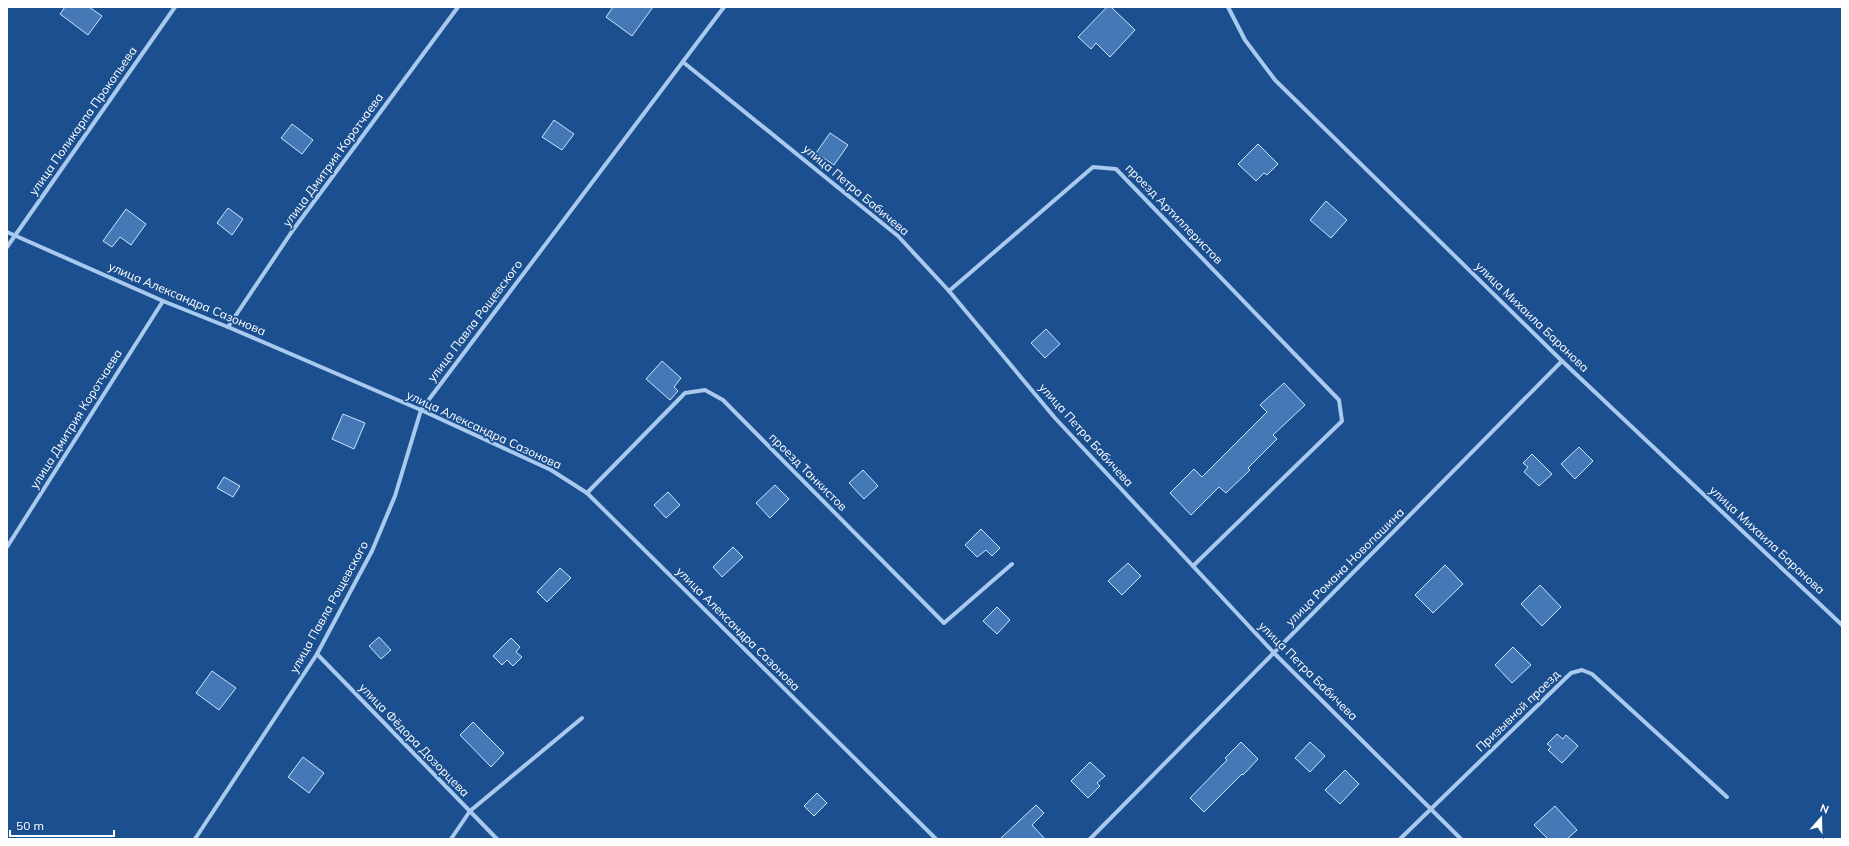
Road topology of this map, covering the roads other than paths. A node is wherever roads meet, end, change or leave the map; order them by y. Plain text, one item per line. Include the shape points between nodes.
1 (176, 7) edge
2 (458, 7) edge
3 (724, 7) edge
4 (1228, 7) edge
5 (683, 62) junction
6 (7, 232) edge
7 (16, 236) junction
8 (7, 247) edge
9 (949, 291) junction
10 (163, 301) junction
11 (228, 327) junction
12 (1562, 361) junction
13 (421, 410) junction
14 (587, 493) junction
15 (7, 547) edge
16 (1012, 564) dead end
17 (1193, 566) junction
18 (1842, 625) edge
19 (1274, 653) junction
20 (317, 654) junction
21 (582, 718) dead end
22 (1726, 797) dead end
23 (1431, 809) junction
24 (470, 811) junction
25 (195, 839) edge
26 (451, 839) edge
27 (498, 839) edge
28 (936, 839) edge
29 (1090, 839) edge
30 (1400, 839) edge
31 (1461, 839) edge

1 - 7 street, улица Поликарпа Прокопьева
2 - 11 street, улица Дмитрия Коротчаева via 293,230
3 - 5 street, улица Павла Рощевского
4 - 12 street, улица Михаила Баранова via 1245,40 1275,80
5 - 9 street, улица Петра Бабичева via 898,236
5 - 13 street, улица Павла Рощевского
6 - 7 street, улица Александра Сазонова
7 - 8 street, улица Поликарпа Прокопьева
7 - 10 street, улица Александра Сазонова
9 - 17 street, улица Петра Бабичева via 1055,418
9 - 17 street, проезд Артиллеристов via 1093,167 1116,169 1316,374 1339,400 1342,421
10 - 11 street, улица Александра Сазонова
10 - 15 street, улица Дмитрия Коротчаева
11 - 13 street, улица Александра Сазонова
12 - 18 street, улица Михаила Баранова
12 - 19 street, улица Романа Новопашина
13 - 14 street, улица Александра Сазонова via 550,470
13 - 20 street, улица Павла Рощевского via 395,496 372,551
14 - 16 street, проезд Танкистов via 686,393 705,390 723,400 944,622
14 - 28 street, улица Александра Сазонова
17 - 19 street, улица Петра Бабичева
19 - 23 street, улица Петра Бабичева
19 - 29 street, улица Романа Новопашина
20 - 24 street, улица Фёдора Дозорцева
20 - 25 street, улица Павла Рощевского
21 - 24 street
22 - 23 street, Призывной проезд via 1592,674 1582,670 1571,673
23 - 30 street, Призывной проезд
23 - 31 street, улица Петра Бабичева
24 - 26 street
24 - 27 street, улица Фёдора Дозорцева

